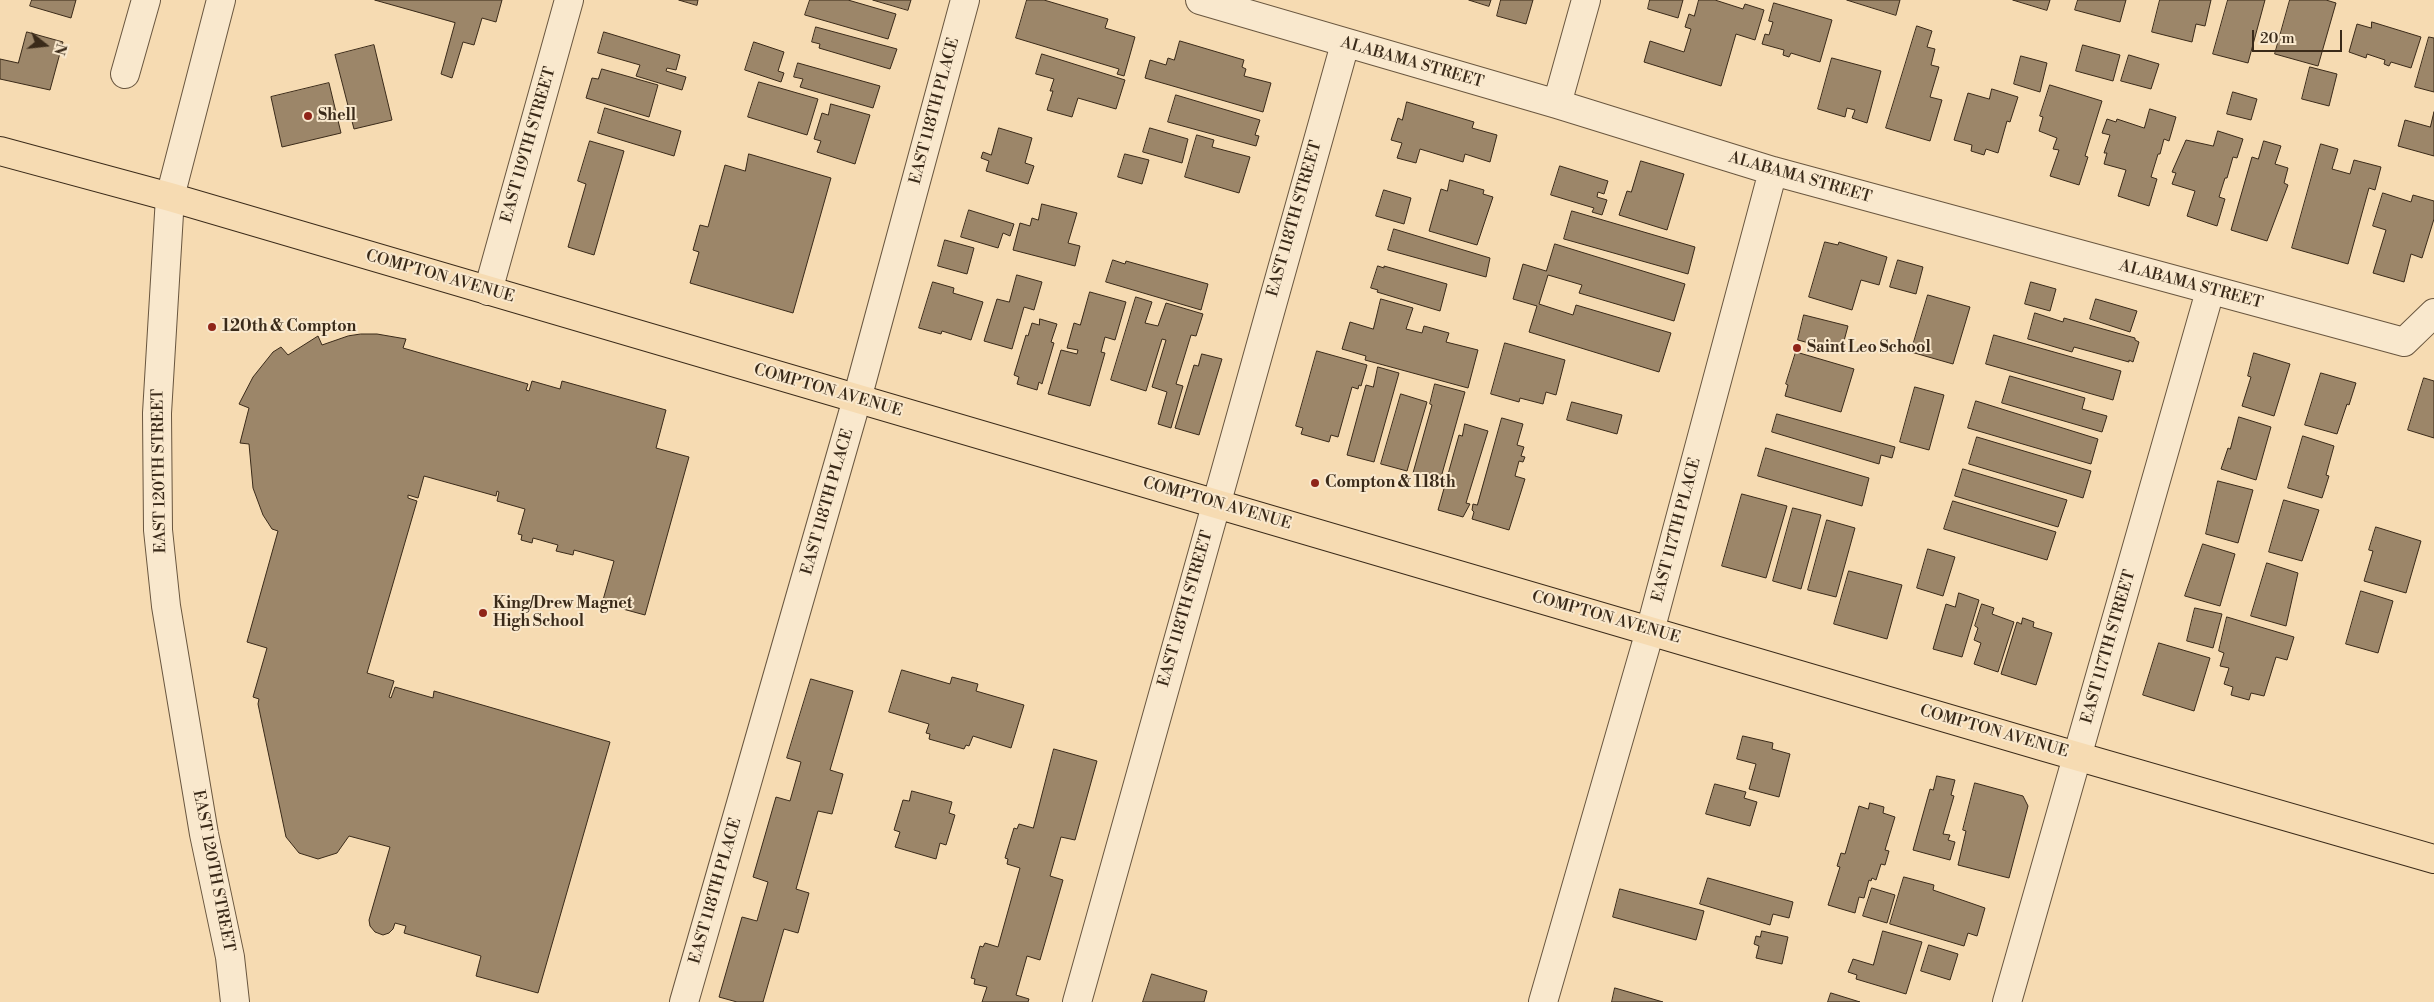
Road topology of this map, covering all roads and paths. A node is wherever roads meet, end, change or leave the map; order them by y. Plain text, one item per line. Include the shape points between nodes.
1 (146, 0) edge
2 (221, 0) edge
3 (569, 0) edge
4 (965, 0) edge
5 (1200, 0) edge
6 (1586, 0) edge
7 (1345, 44) junction
8 (125, 74) dead end
9 (1557, 104) junction
10 (0, 151) edge
11 (1773, 172) junction
12 (170, 197) junction
13 (488, 291) junction
14 (2210, 291) junction
15 (2434, 313) edge
16 (858, 399) junction
17 (1215, 504) junction
18 (1650, 631) junction
19 (2078, 757) junction
20 (2434, 859) edge
21 (236, 1002) edge
22 (684, 1002) edge
23 (1077, 1002) edge
24 (1543, 1002) edge
25 (2007, 1002) edge

1 - 8 street
2 - 12 street, EAST 120TH STREET
3 - 13 street, EAST 119TH STREET
4 - 16 street, EAST 118TH PLACE
5 - 7 street, ALABAMA STREET
6 - 9 street
7 - 9 street, ALABAMA STREET
7 - 17 street, EAST 118TH STREET
9 - 11 street, ALABAMA STREET
10 - 12 main road, COMPTON AVENUE
11 - 14 street, ALABAMA STREET
11 - 18 street, EAST 117TH PLACE
12 - 13 main road, COMPTON AVENUE
12 - 21 street, EAST 120TH STREET via 157,413 158,530 166,606
13 - 16 main road, COMPTON AVENUE
14 - 15 street, ALABAMA STREET via 2404,342
14 - 19 street, EAST 117TH STREET
16 - 17 main road, COMPTON AVENUE
16 - 22 street, EAST 118TH PLACE
17 - 18 main road, COMPTON AVENUE
17 - 23 street, EAST 118TH STREET
18 - 19 main road, COMPTON AVENUE
18 - 24 street, EAST 117TH PLACE
19 - 20 main road, COMPTON AVENUE
19 - 25 street, EAST 117TH STREET

